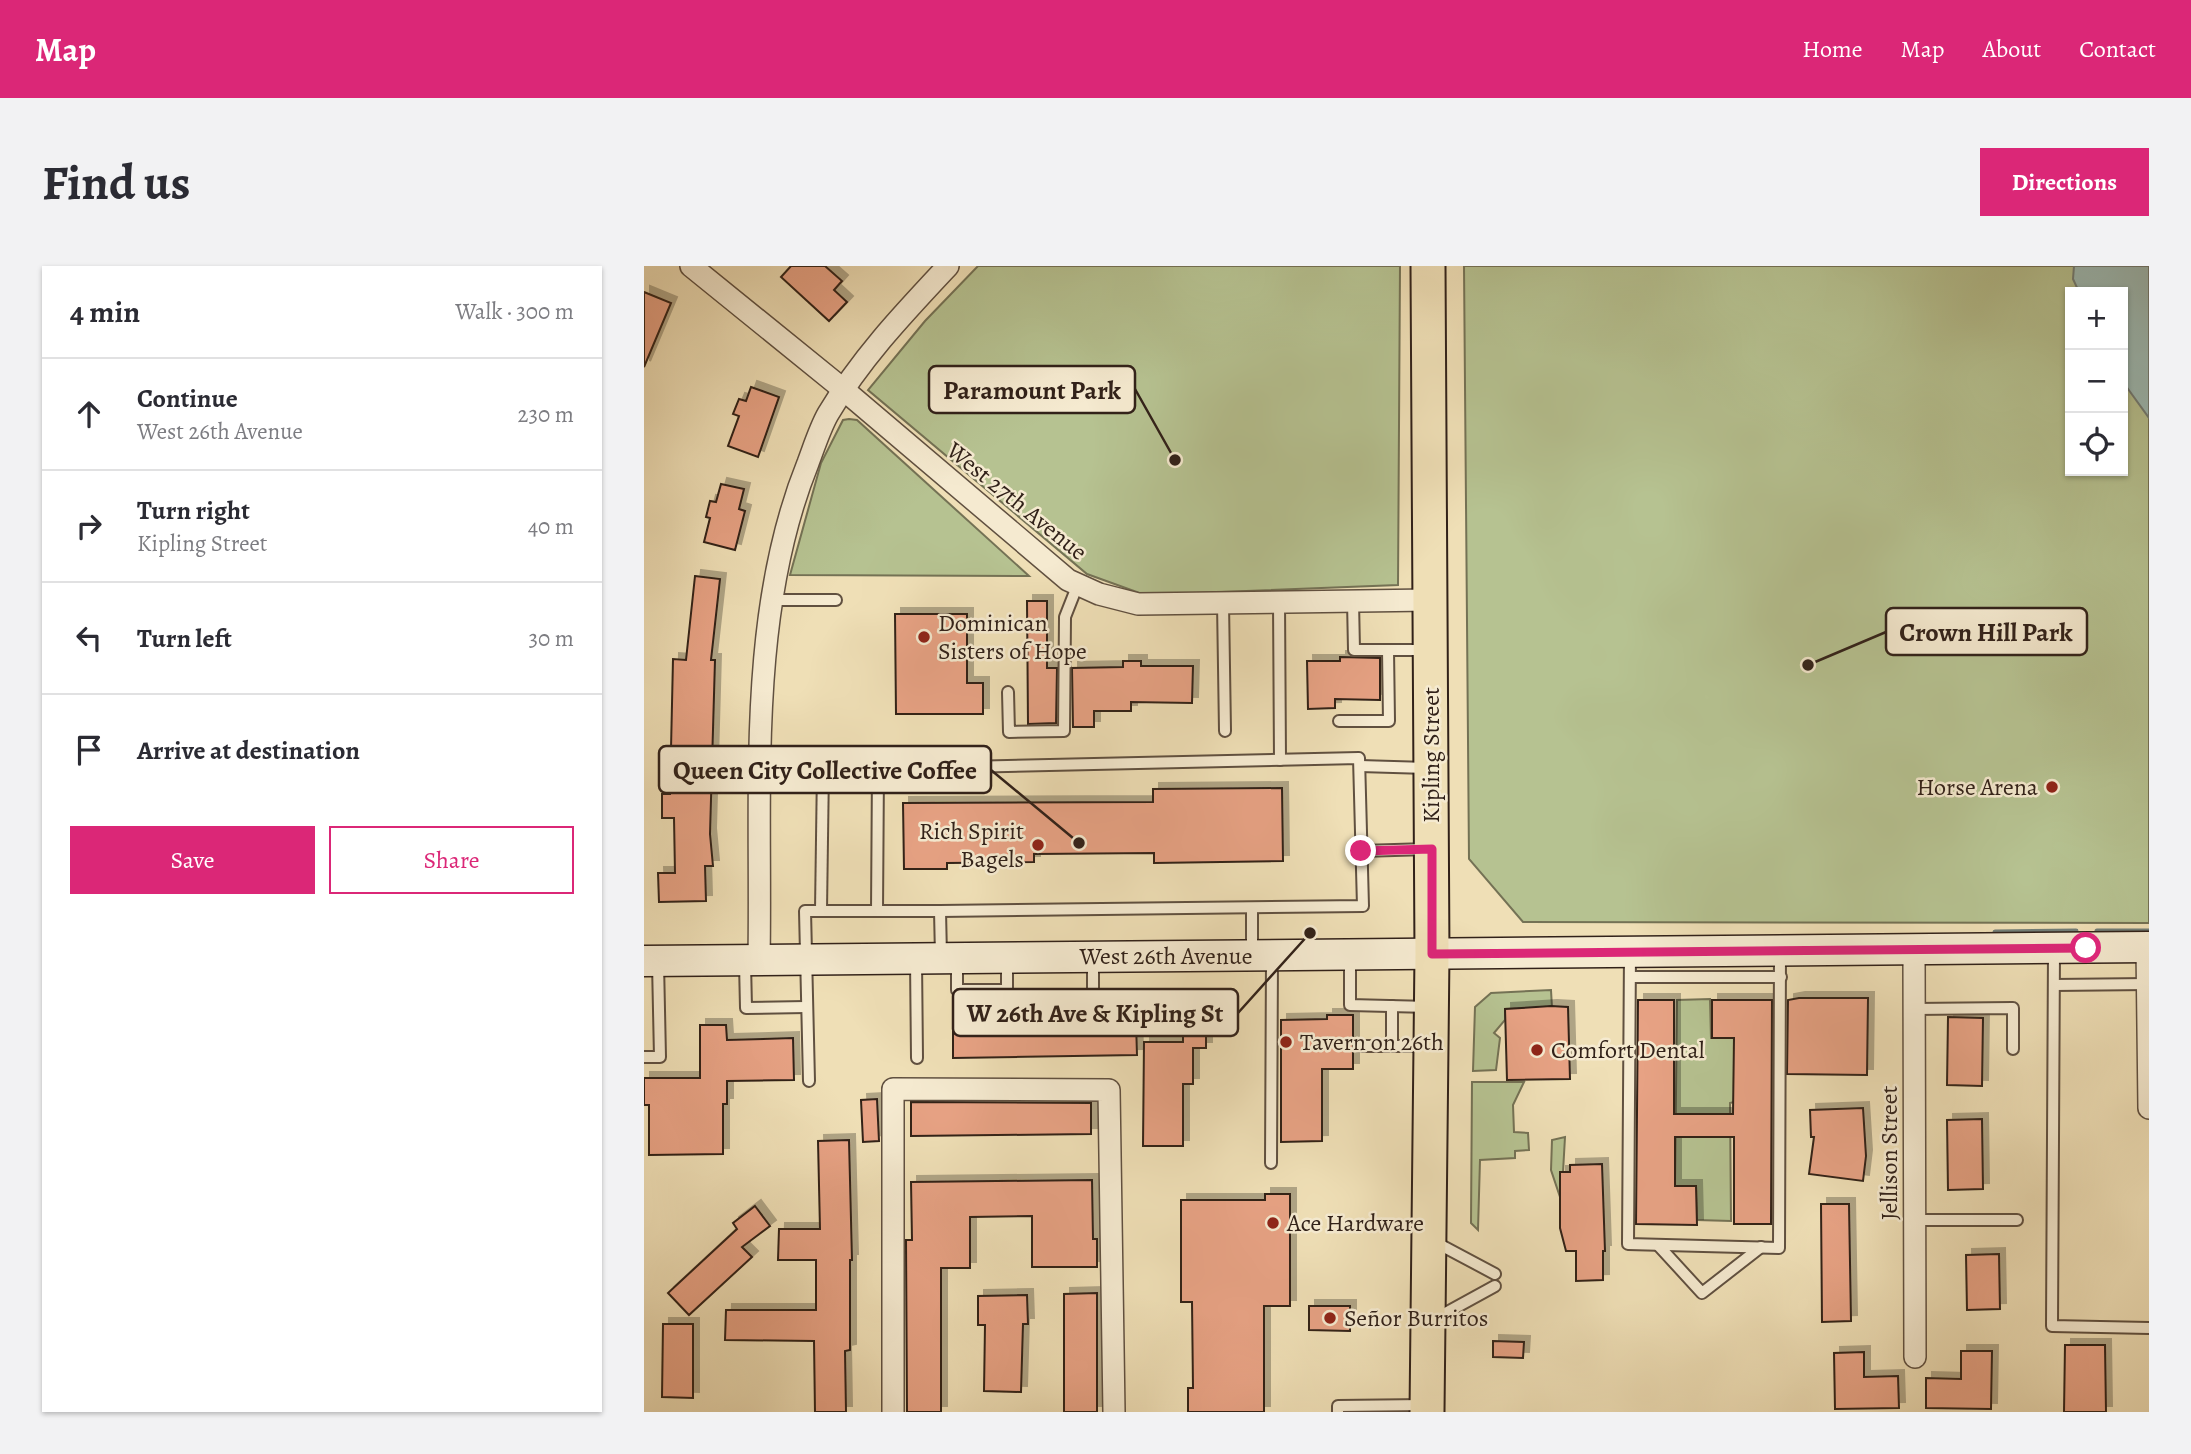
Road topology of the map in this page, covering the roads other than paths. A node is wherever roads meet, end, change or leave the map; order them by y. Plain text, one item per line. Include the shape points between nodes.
1 (691, 266) edge
2 (948, 266) edge
3 (1428, 266) edge
4 (844, 390) junction
5 (1078, 584) junction
6 (771, 600) junction
7 (836, 600) dead end
8 (1430, 600) junction
9 (1353, 601) junction
10 (1279, 602) junction
11 (1223, 603) junction
12 (1388, 650) junction
13 (1431, 650) junction
14 (1008, 692) dead end
15 (1339, 721) dead end
16 (1225, 731) dead end
17 (762, 756) junction
18 (1280, 760) junction
19 (1360, 766) junction
20 (823, 768) junction
21 (1432, 768) junction
22 (878, 769) junction
23 (1432, 849) junction
24 (1361, 851) junction
25 (1252, 908) junction
26 (821, 910) junction
27 (877, 911) junction
28 (940, 911) junction
29 (2148, 947) edge
30 (2054, 948) junction
31 (1914, 950) junction
32 (1432, 954) junction
33 (1262, 955) junction
34 (1350, 955) junction
35 (1093, 956) junction
36 (938, 958) junction
37 (805, 959) junction
38 (752, 960) junction
39 (651, 961) edge
40 (1780, 964) junction
41 (1630, 965) junction
42 (2148, 984) edge
43 (2054, 985) junction
44 (1392, 1006) junction
45 (806, 1007) junction
46 (1432, 1007) junction
47 (1915, 1009) junction
48 (1026, 1010) dead end
49 (1093, 1010) junction
50 (1133, 1010) dead end
51 (1431, 1045) junction
52 (1359, 1046) dead end
53 (1392, 1046) junction
54 (2013, 1049) dead end
55 (644, 1057) edge
56 (918, 1058) dead end
57 (809, 1081) dead end
58 (2149, 1108) edge
59 (1271, 1163) dead end
60 (1916, 1220) junction
61 (2017, 1220) dead end
62 (1429, 1239) junction
63 (1658, 1245) junction
64 (1760, 1247) junction
65 (1495, 1274) dead end
66 (1495, 1286) dead end
67 (1428, 1324) junction
68 (2149, 1328) edge
69 (1916, 1357) dead end
70 (1427, 1408) edge
71 (893, 1412) edge
72 (1114, 1412) edge
73 (1338, 1412) edge

1 - 4 street, West 27th Avenue
2 - 4 street via 868,353
3 - 8 main road, Kipling Street
4 - 5 street, West 27th Avenue
4 - 6 street via 827,416 798,486
5 - 11 street, West 27th Avenue via 1138,604
5 - 14 lane via 1065,617 1063,731 1009,732
6 - 7 lane
6 - 17 street via 763,672
8 - 9 street, West 27th Avenue
8 - 13 main road, Kipling Street
9 - 10 street, West 27th Avenue
9 - 12 lane via 1354,650
10 - 11 street, West 27th Avenue
10 - 18 lane
11 - 16 lane
12 - 13 lane
12 - 15 lane via 1389,721
13 - 21 main road, Kipling Street
17 - 20 lane via 813,755
17 - 38 street
18 - 19 lane via 1359,758
18 - 22 lane
19 - 21 lane
19 - 24 lane
20 - 22 lane
20 - 26 lane
21 - 23 main road, Kipling Street
22 - 27 lane
23 - 24 lane
23 - 32 main road, Kipling Street
24 - 25 lane via 1363,906
25 - 28 lane
25 - 33 lane
26 - 27 lane
26 - 37 lane via 804,911
27 - 28 lane
28 - 36 lane
29 - 30 street, West 26th Avenue
29 - 42 street
30 - 31 street, West 26th Avenue
30 - 43 lane
31 - 40 street, West 26th Avenue
31 - 47 street, Jellison Street
32 - 34 street, West 26th Avenue
32 - 41 street, West 26th Avenue
32 - 46 main road, Kipling Street
33 - 34 street, West 26th Avenue
33 - 35 street, West 26th Avenue
33 - 59 lane
34 - 44 lane via 1350,1005
35 - 36 street, West 26th Avenue
35 - 49 lane
36 - 37 street, West 26th Avenue
36 - 56 lane
37 - 38 street, West 26th Avenue
37 - 45 lane
38 - 39 street, West 26th Avenue
38 - 45 lane via 746,1008
39 - 55 lane via 660,1057
40 - 41 street, West 26th Avenue
40 - 64 lane via 1779,1248
41 - 63 lane via 1628,1244
42 - 43 lane
42 - 58 street
43 - 68 lane via 2052,1326
44 - 46 lane
44 - 53 lane
45 - 57 lane
46 - 51 main road, Kipling Street
47 - 54 lane via 2013,1008
47 - 60 street, Jellison Street
48 - 49 lane
49 - 50 lane
51 - 53 lane
51 - 62 main road, Kipling Street
52 - 53 lane
60 - 61 lane
60 - 69 street, Jellison Street
62 - 65 lane
62 - 67 main road, Kipling Street
63 - 64 lane
63 - 64 lane via 1702,1293
66 - 67 lane
67 - 70 main road, Kipling Street
70 - 73 lane via 1338,1405
71 - 72 street via 893,1088 1109,1090

